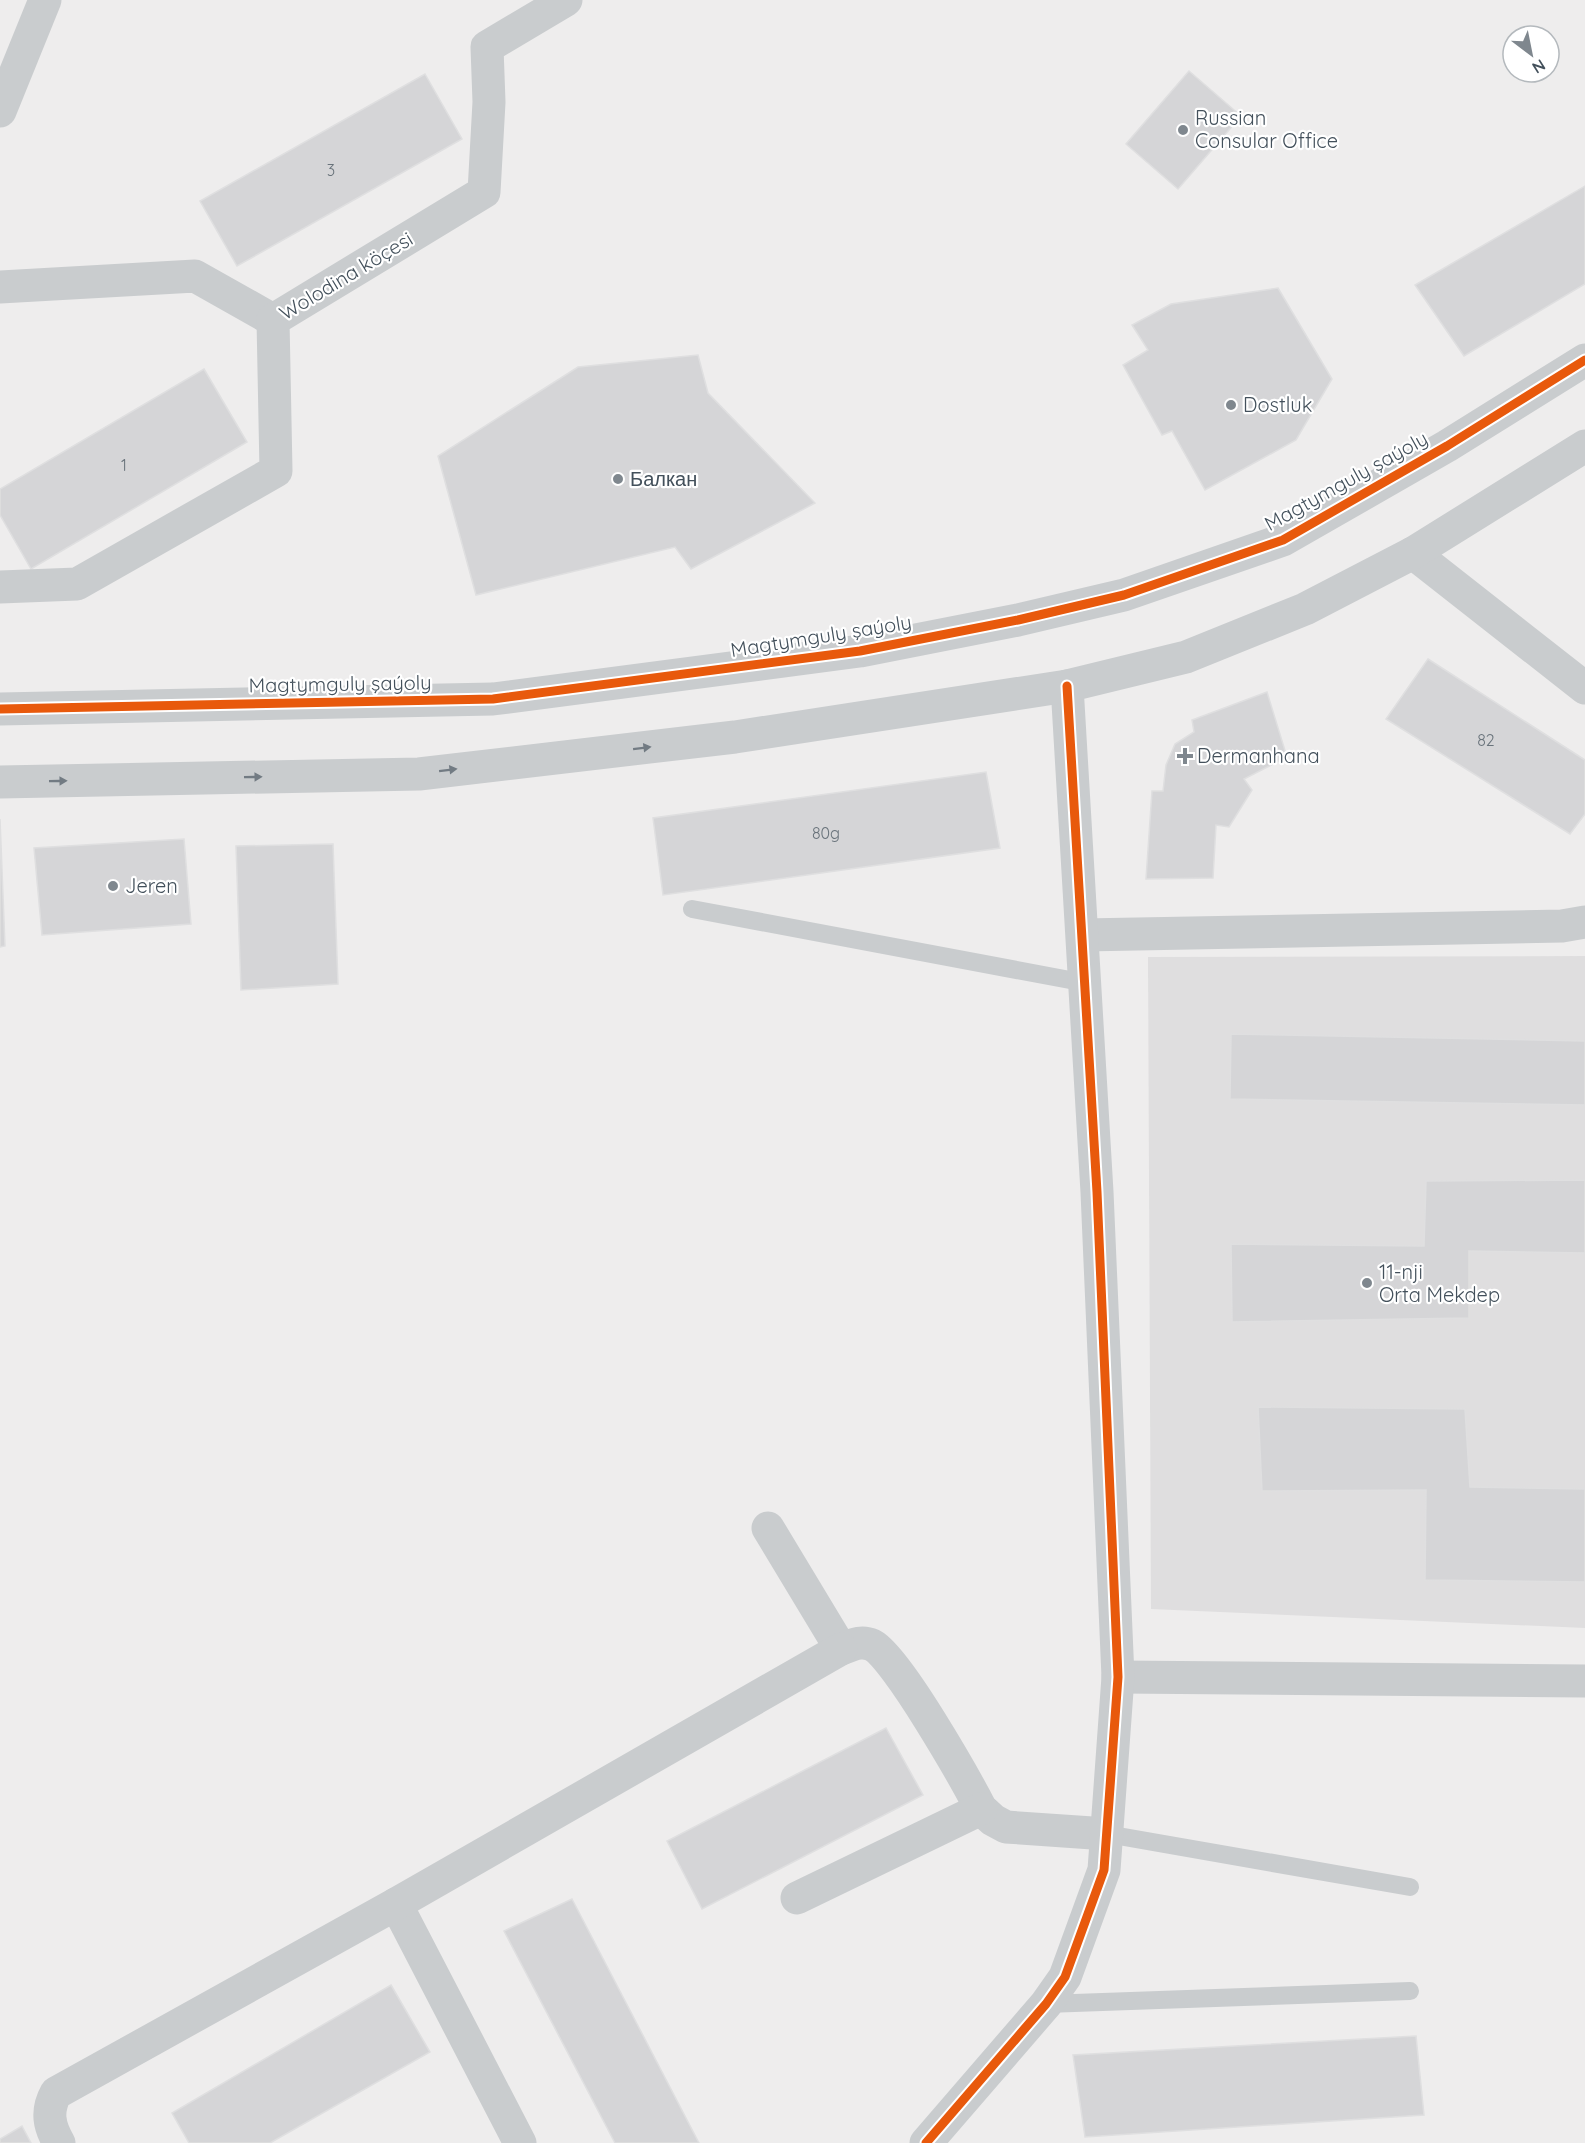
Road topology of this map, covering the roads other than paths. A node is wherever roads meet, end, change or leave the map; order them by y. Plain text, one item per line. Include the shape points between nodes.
1 (45, 0) edge
2 (566, 0) edge
3 (0, 111) edge
4 (0, 287) edge
5 (273, 320) junction
6 (1585, 360) edge
7 (1585, 446) edge
8 (1413, 553) junction
9 (0, 587) edge
10 (1067, 686) junction
11 (1585, 688) edge
12 (0, 709) edge
13 (0, 782) edge
14 (692, 909) dead end
15 (1585, 922) edge
16 (1083, 934) junction
17 (1086, 983) junction
18 (768, 1528) dead end
19 (841, 1649) junction
20 (1118, 1677) junction
21 (1585, 1681) edge
22 (981, 1809) junction
23 (1107, 1834) junction
24 (1410, 1887) dead end
25 (797, 1898) dead end
26 (396, 1904) junction
27 (1410, 1991) dead end
28 (1046, 2004) junction
29 (59, 2143) edge
30 (520, 2143) edge
31 (926, 2143) edge

1 - 3 street
2 - 5 street, Wolodina köçesi via 487,47 489,102 484,192
4 - 5 street via 195,276
5 - 9 street, Wolodina köçesi via 276,471 77,584
6 - 12 street, Magtymguly şaýoly via 1447,446 1283,540 1124,595 1017,620 860,651 493,699
7 - 8 street
8 - 10 street via 1305,609 1186,657
8 - 11 street
13 -> 10 street via 419,774 735,737
10 - 16 street
14 - 17 lane
15 - 16 street via 1562,926
16 - 17 street
17 - 20 street
18 - 19 street
19 - 22 street via 861,1642 880,1649 898,1670
19 - 26 street
20 - 21 street
20 - 23 street
22 - 23 street via 1006,1827
22 - 25 street
23 - 24 lane
23 - 28 street via 1104,1870 1065,1977
26 - 29 street via 56,2093 49,2110 51,2130
26 - 30 street
27 - 28 lane
28 - 31 street

